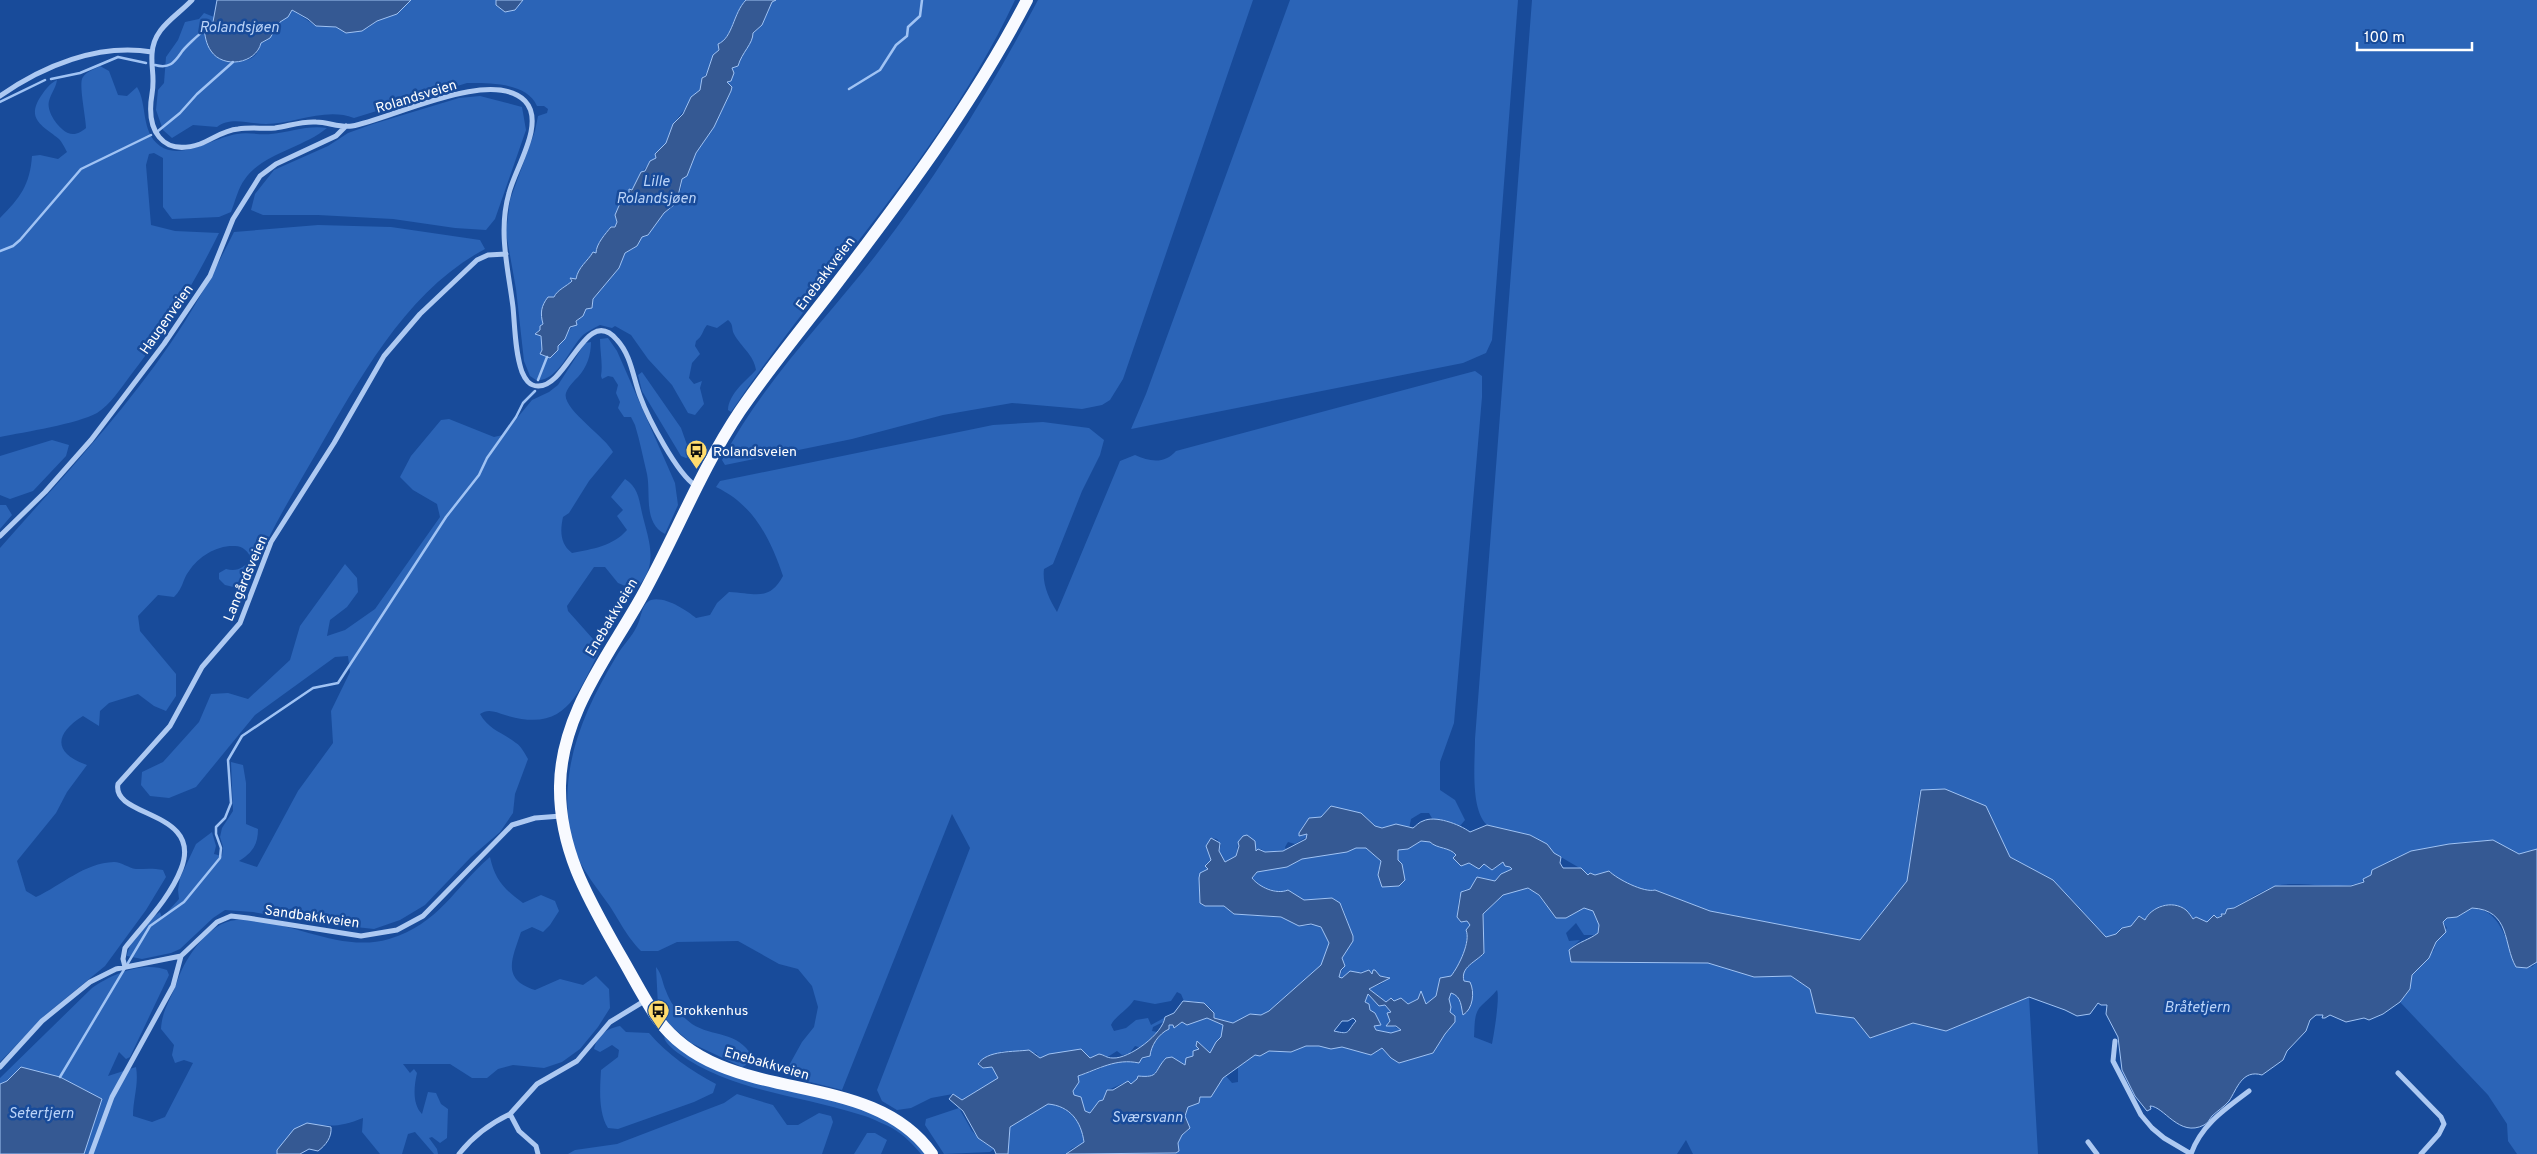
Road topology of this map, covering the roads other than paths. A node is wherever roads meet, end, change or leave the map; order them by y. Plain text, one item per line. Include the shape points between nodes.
1 (192, 0) edge
2 (1028, 0) edge
3 (152, 52) junction
4 (0, 96) edge
5 (346, 126) junction
6 (506, 254) junction
7 (696, 487) junction
8 (0, 536) edge
9 (561, 816) junction
10 (181, 956) junction
11 (125, 967) junction
12 (646, 1000) junction
13 (2115, 1042) dead end
14 (0, 1067) edge
15 (2398, 1073) dead end
16 (2249, 1091) dead end
17 (510, 1114) junction
18 (2088, 1142) dead end
19 (91, 1154) edge
20 (458, 1154) edge
21 (538, 1154) edge
22 (932, 1154) edge
23 (2097, 1154) edge
24 (2191, 1154) edge
25 (2421, 1154) edge

1 - 3 street via 160,30 154,39
2 - 7 main road, Enebakkveien via 962,113 739,412
3 - 4 street via 117,49 91,54 40,72
3 - 5 street, Rolandsveien via 155,76 151,120 156,135 169,144 198,144 239,128 275,128 308,122
5 - 6 street, Rolandsveien via 461,93 499,92 522,98 532,112 533,125 506,205 503,227
5 - 8 street, Haugenveien via 336,136 276,164 260,176 233,219 210,276 164,344 91,440
6 - 7 street, Rolandsveien via 520,368 527,381 540,386 552,382 586,338 598,331 609,332 626,353 649,416 683,474
6 - 11 street, Langårdsveien via 488,255 477,260 390,347 271,542 240,623 202,667 170,726 118,784 122,798 178,832 184,852 176,880 125,948 122,959
7 - 9 main road, Enebakkveien via 646,588 594,676 578,710 562,763
9 - 10 street, Sandbakkveien via 535,818 512,826 423,916 397,930 361,936 231,916 217,922
9 - 12 main road, Enebakkveien via 567,848 582,885
10 - 11 street
10 - 19 street via 173,986 112,1097
11 - 14 street via 90,982 42,1021
12 - 17 street via 610,1022 577,1061 537,1084
12 - 22 main road, Enebakkveien via 668,1031 709,1061 743,1074 875,1109 911,1130
13 - 24 street via 2113,1061 2141,1115 2164,1138
15 - 25 street via 2429,1103 2444,1124
16 - 24 street via 2207,1125
17 - 20 street via 488,1125
17 - 21 street via 519,1131 536,1146
18 - 23 street

